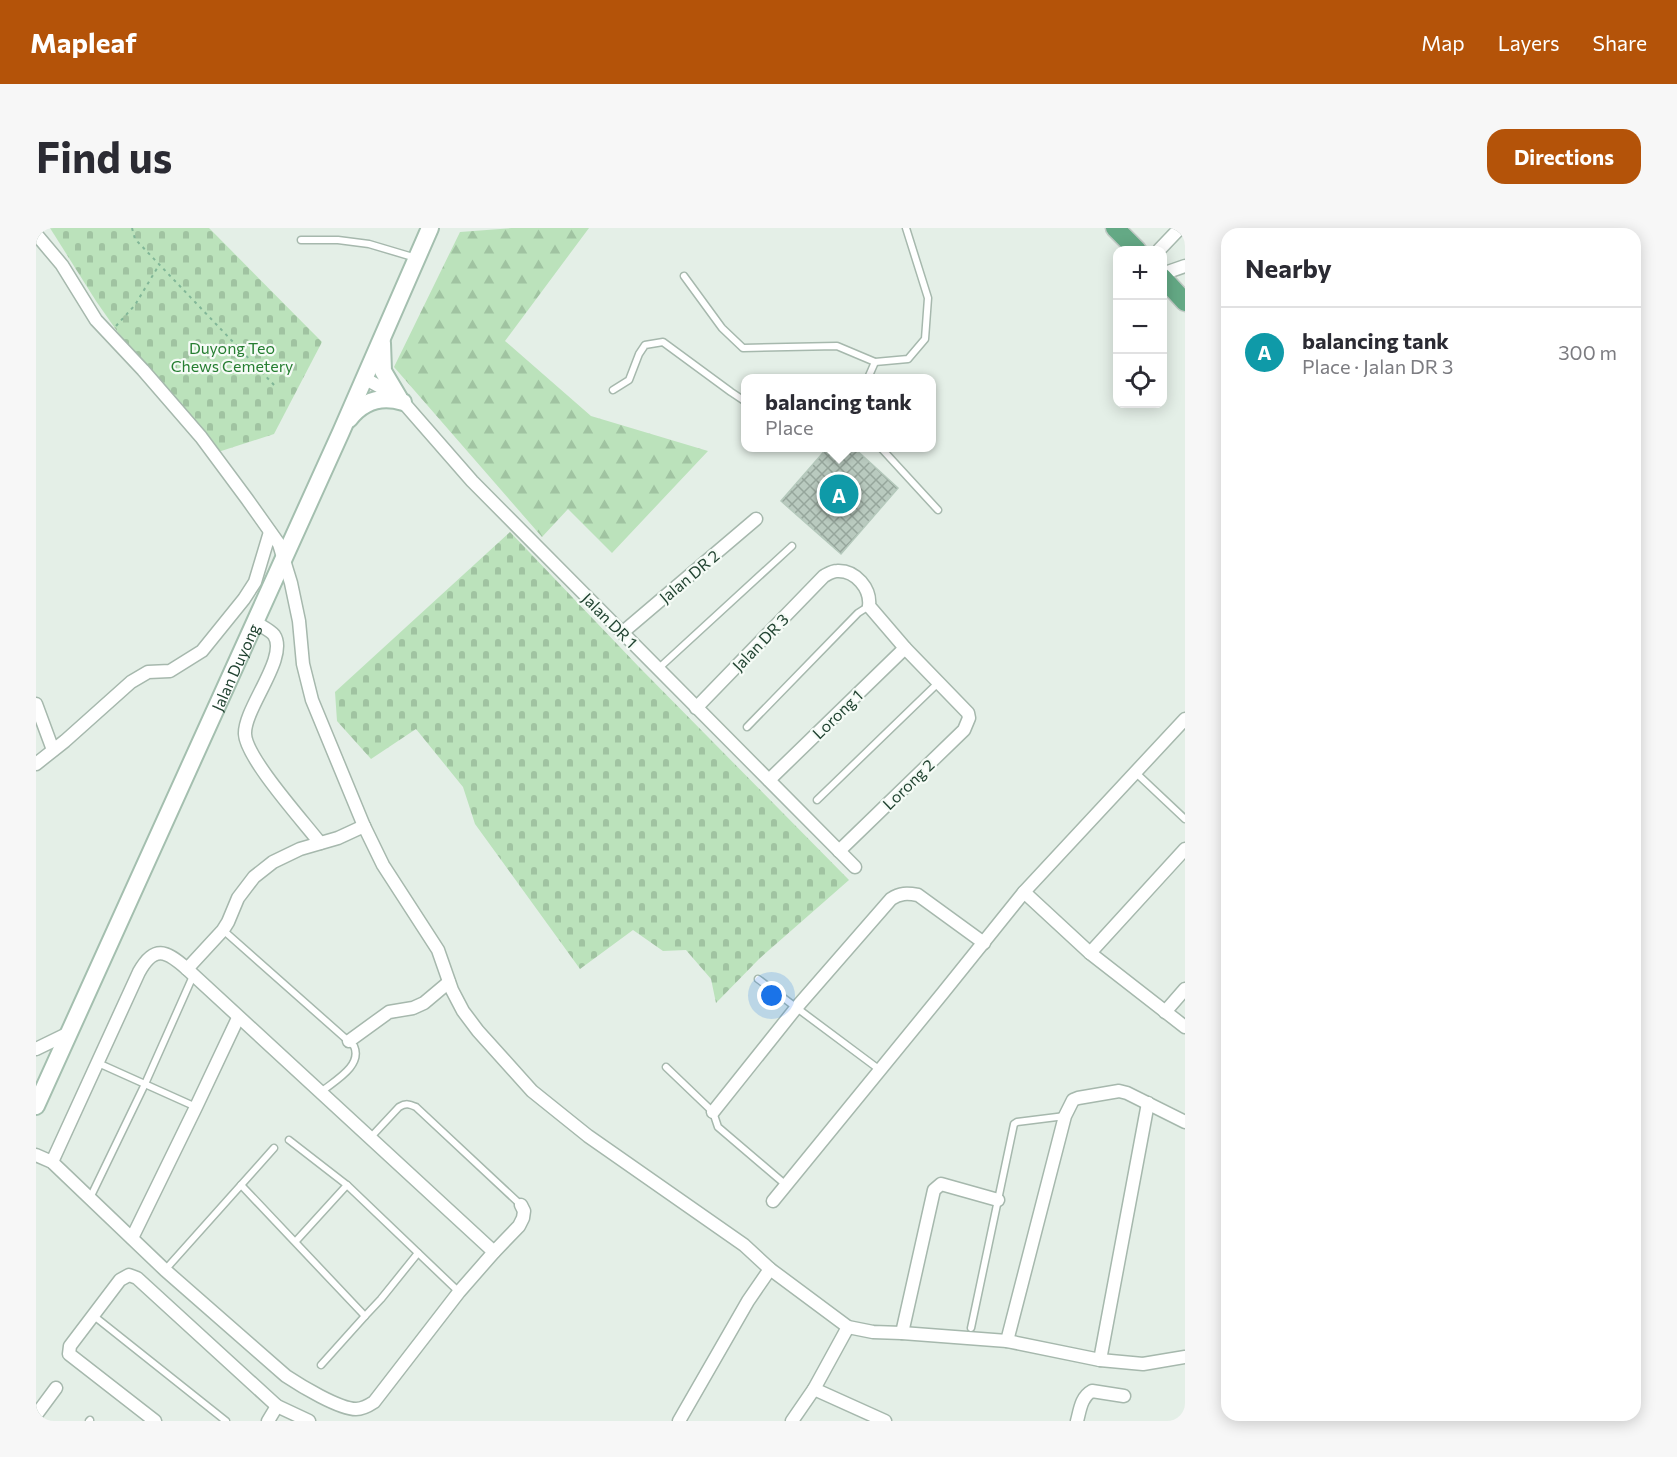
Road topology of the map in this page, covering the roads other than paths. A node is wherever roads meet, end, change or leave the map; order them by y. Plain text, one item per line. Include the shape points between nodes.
1 (430, 228) edge
2 (906, 228) edge
3 (1115, 228) edge
4 (1179, 230) dead end
5 (36, 234) edge
6 (301, 240) dead end
7 (1133, 246) edge
8 (1163, 246) edge
9 (417, 258) junction
10 (1185, 267) edge
11 (1167, 274) edge
12 (684, 276) dead end
13 (1167, 282) edge
14 (1185, 302) edge
15 (382, 336) junction
16 (875, 362) junction
17 (870, 374) edge
18 (364, 378) junction
19 (613, 390) dead end
20 (741, 399) edge
21 (401, 400) junction
22 (341, 432) junction
23 (886, 452) edge
24 (938, 510) dead end
25 (756, 519) dead end
26 (270, 532) junction
27 (792, 546) dead end
28 (284, 558) junction
29 (870, 606) junction
30 (255, 622) junction
31 (623, 633) junction
32 (905, 648) junction
33 (659, 669) junction
34 (938, 683) junction
35 (36, 704) edge
36 (696, 708) junction
37 (1185, 719) edge
38 (747, 727) dead end
39 (53, 750) junction
40 (36, 764) edge
41 (1135, 772) junction
42 (769, 780) junction
43 (817, 800) dead end
44 (1185, 819) edge
45 (364, 826) junction
46 (320, 843) junction
47 (1185, 849) edge
48 (839, 850) junction
49 (855, 867) dead end
50 (1023, 892) junction
51 (223, 930) junction
52 (984, 943) junction
53 (1090, 953) junction
54 (190, 972) junction
55 (758, 979) dead end
56 (449, 982) junction
57 (1185, 989) edge
58 (796, 1008) junction
59 (1165, 1012) junction
60 (238, 1018) junction
61 (1185, 1027) edge
62 (69, 1033) junction
63 (348, 1041) junction
64 (36, 1049) edge
65 (98, 1062) junction
66 (666, 1067) dead end
67 (880, 1070) junction
68 (145, 1083) junction
69 (320, 1092) junction
70 (1148, 1103) junction
71 (36, 1106) edge
72 (196, 1107) junction
73 (713, 1112) junction
74 (1065, 1116) junction
75 (1185, 1122) edge
76 (371, 1137) junction
77 (289, 1140) dead end
78 (274, 1148) dead end
79 (36, 1155) edge
80 (52, 1162) junction
81 (241, 1185) junction
82 (347, 1185) junction
83 (786, 1186) junction
84 (90, 1198) junction
85 (998, 1200) junction
86 (773, 1201) dead end
87 (521, 1205) joint
88 (132, 1238) junction
89 (296, 1241) junction
90 (494, 1252) junction
91 (418, 1253) junction
92 (770, 1269) junction
93 (165, 1270) junction
94 (459, 1292) junction
95 (94, 1316) junction
96 (365, 1316) junction
97 (848, 1327) junction
98 (971, 1328) dead end
99 (902, 1333) junction
100 (1007, 1341) junction
101 (1185, 1357) edge
102 (1100, 1360) junction
103 (321, 1365) dead end
104 (56, 1388) dead end
105 (814, 1389) junction
106 (1124, 1396) dead end
107 (277, 1406) junction
108 (36, 1415) edge
109 (155, 1421) edge
110 (226, 1421) edge
111 (268, 1421) edge
112 (309, 1421) edge
113 (679, 1421) edge
114 (792, 1421) edge
115 (885, 1421) edge
116 (1077, 1421) edge

1 - 9 main road, Jalan Duyong
2 - 16 lane via 928,298 925,339 908,359
3 - 7 main road
4 - 8 street
5 - 26 street via 62,265 96,320 201,438
6 - 9 lane via 369,244
9 - 15 main road, Jalan Duyong
10 - 11 street
12 - 16 lane via 722,328 743,348 837,346
13 - 14 main road
15 - 18 main road, Jalan Duyong
15 - 21 main road via 383,371
16 - 17 lane
18 - 21 street, Jalan DR 1
18 - 22 main road, Jalan Duyong
19 - 20 lane via 629,380 645,345 663,342
21 - 22 main road via 371,401 351,417
21 - 31 street, Jalan DR 1 via 472,481
22 - 28 main road, Jalan Duyong
23 - 24 lane
25 - 31 street, Jalan DR 2
26 - 28 street
26 - 39 street via 255,582 202,651 170,671 148,672 131,682
27 - 33 lane
28 - 30 main road, Jalan Duyong
28 - 45 street via 312,700
29 - 32 street
29 - 36 street, Jalan DR 3 via 868,590 853,575 834,570
29 - 38 lane via 858,613
30 - 46 street via 274,635 278,646 245,726 245,737 255,761
30 - 62 main road, Jalan Duyong
31 - 33 street, Jalan DR 1
32 - 34 street
32 - 42 street, Lorong 1
33 - 36 street, Jalan DR 1
34 - 43 lane
34 - 48 street, Lorong 2 via 968,713 964,730
35 - 39 street
36 - 42 street, Jalan DR 1
37 - 41 street
39 - 40 street
41 - 44 lane
41 - 50 street
42 - 48 street, Jalan DR 1
45 - 46 street
45 - 56 street via 383,865 438,950
46 - 51 street via 273,862 254,877 238,898
47 - 53 street
48 - 49 street, Jalan DR 1
50 - 52 street
50 - 53 street
51 - 54 street
51 - 63 lane
52 - 58 street via 918,895 898,894
52 - 67 street
53 - 59 street
54 - 60 street
54 - 65 street via 168,955 159,952 150,956
54 - 68 lane
55 - 58 lane
56 - 63 street via 424,1003 389,1012
56 - 92 street via 478,1031 532,1091 588,1136 744,1245
57 - 59 street
58 - 67 lane
58 - 73 street
59 - 61 street
60 - 69 street
60 - 72 street
62 - 64 street
62 - 71 main road, Jalan Duyong
63 - 69 lane via 357,1052 356,1058 346,1072
65 - 68 lane
65 - 80 street
66 - 73 lane
67 - 83 street
68 - 72 lane
68 - 84 lane
69 - 76 street
70 - 74 street via 1119,1091 1073,1100
70 - 75 street
70 - 102 street
72 - 88 street
73 - 83 lane via 718,1127
74 - 85 lane via 1014,1124
74 - 100 street
76 - 87 lane via 399,1107 410,1104
76 - 90 street
77 - 82 lane
78 - 81 lane
79 - 80 street
80 - 84 street
81 - 89 lane
81 - 93 lane
82 - 89 lane
82 - 91 lane
83 - 86 street
84 - 88 street
85 - 98 lane
85 - 99 street via 941,1184 934,1190
87 - 90 street via 524,1211 519,1226
88 - 93 street
89 - 96 lane
90 - 94 street
91 - 94 lane
91 - 96 lane
92 - 97 street
92 - 113 street
93 - 94 street via 286,1376 357,1410 374,1402
95 - 107 street via 120,1280 134,1276
95 - 109 street via 70,1346 69,1354
95 - 110 lane
96 - 103 lane
97 - 99 street
97 - 105 street
99 - 100 street
100 - 102 street
101 - 102 street via 1143,1364
104 - 108 street
105 - 114 street
105 - 115 street
106 - 116 street via 1092,1391 1082,1400
107 - 111 street
107 - 112 street

